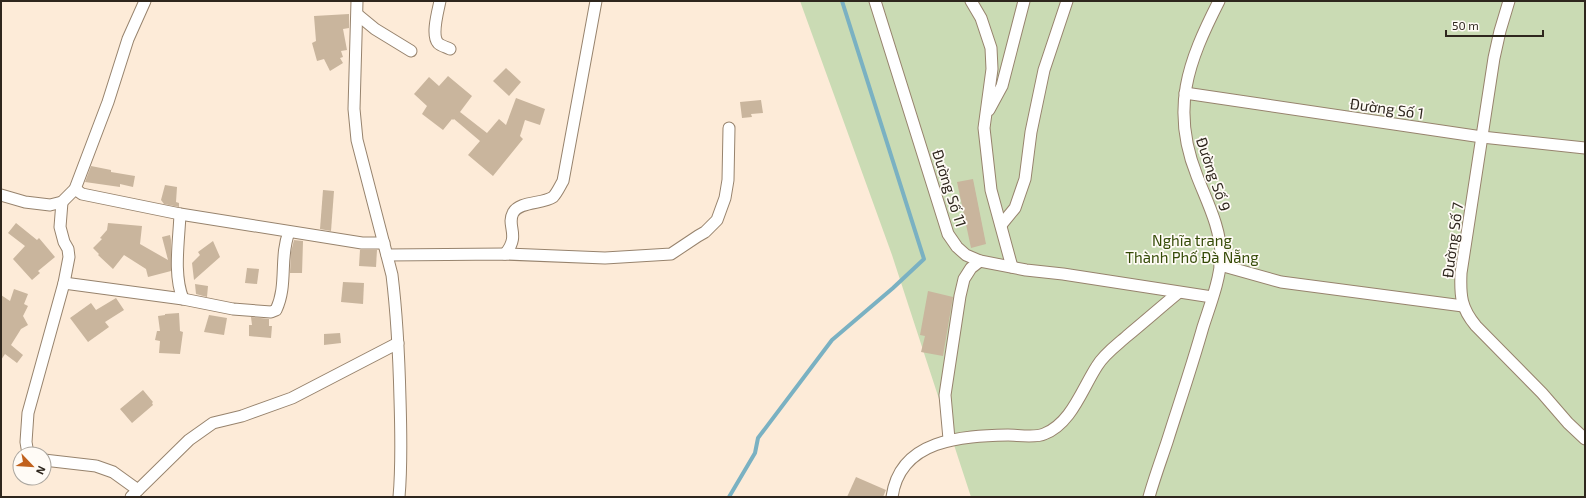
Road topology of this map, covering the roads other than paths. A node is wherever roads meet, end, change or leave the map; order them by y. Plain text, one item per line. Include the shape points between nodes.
1 (145, 1) edge
2 (358, 1) edge
3 (440, 1) edge
4 (596, 1) edge
5 (875, 1) edge
6 (971, 1) edge
7 (1024, 1) edge
8 (1068, 1) edge
9 (1219, 1) edge
10 (1509, 1) edge
11 (358, 15) junction
12 (450, 49) dead end
13 (411, 51) dead end
14 (1185, 93) junction
15 (986, 116) junction
16 (728, 128) dead end
17 (1482, 137) junction
18 (1585, 148) edge
19 (75, 189) junction
20 (1, 195) edge
21 (62, 202) junction
22 (180, 214) junction
23 (1001, 224) junction
24 (289, 232) junction
25 (384, 243) junction
26 (505, 254) junction
27 (387, 255) junction
28 (980, 261) junction
29 (1220, 265) junction
30 (1012, 267) junction
31 (64, 283) junction
32 (1178, 293) junction
33 (1212, 297) junction
34 (183, 299) junction
35 (1463, 306) junction
36 (398, 343) junction
37 (949, 439) junction
38 (1585, 439) edge
39 (27, 446) edge
40 (52, 461) edge
41 (402, 470) junction
42 (134, 493) edge
43 (400, 497) edge
44 (404, 497) edge
45 (892, 497) edge
46 (1149, 497) edge

1 - 19 street via 128,38 108,102
2 - 11 street
3 - 12 street via 436,38 438,43
4 - 26 street via 563,181 552,197 519,207 513,212 513,242
5 - 28 street, Đường Số 11 via 948,234 966,255
6 - 15 street via 981,18 991,48 992,69
7 - 15 street via 1002,86
8 - 23 street via 1044,70 1031,132 1025,179 1015,208
9 - 14 street, Đường Số 9 via 1194,54
10 - 17 street, Đường Số 7 via 1500,30
11 - 13 street via 379,32
11 - 25 street via 355,126
14 - 17 street, Đường Số 1
14 - 29 street, Đường Số 9 via 1184,133 1188,152 1217,227
15 - 23 street via 984,128 991,190
16 - 26 street via 728,180 717,220 705,232 671,254 605,258
17 - 18 street, Đường Số 1
17 - 35 street, Đường Số 7 via 1461,273
19 - 21 street
19 - 22 street via 82,194
20 - 21 street via 25,202 50,205
21 - 31 street via 60,228 69,257
22 - 24 street
22 - 34 street via 178,279
23 - 30 street
24 - 25 street via 362,243
24 - 34 street via 285,243 282,296 276,310 271,312 233,309
25 - 27 street
26 - 27 street
27 - 36 street via 394,290
28 - 30 street, Đường Số 11
28 - 37 street via 971,268 964,279 960,296 945,395
29 - 33 street, Đường Số 9
29 - 35 street via 1281,282
30 - 32 street, Đường Số 11
31 - 34 street
31 - 39 street via 28,412
32 - 33 street, Đường Số 11
32 - 37 street via 1098,364 1068,415 1056,428 1043,435
33 - 46 street, Đường Số 9
35 - 38 street, Đường Số 7 via 1476,326
36 - 41 street
36 - 42 street via 292,398 242,416 213,423 189,440
37 - 45 street via 925,449 910,460 900,472
40 - 42 street via 96,466 113,472
41 - 43 street
41 - 44 street

